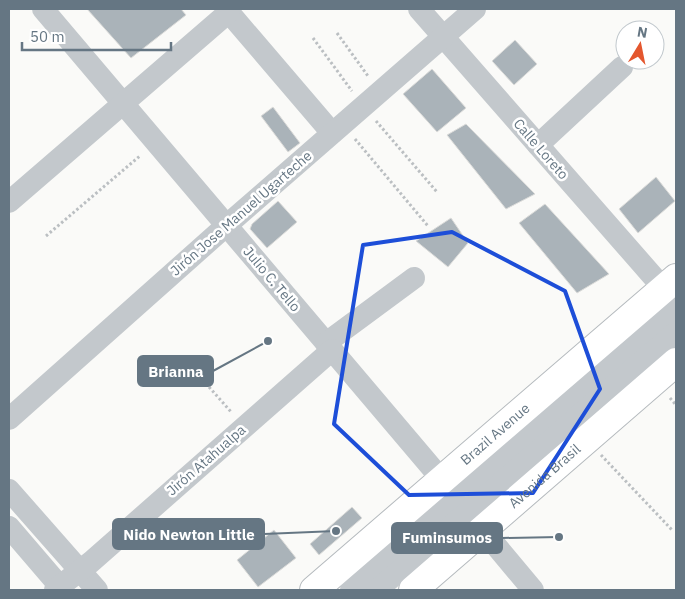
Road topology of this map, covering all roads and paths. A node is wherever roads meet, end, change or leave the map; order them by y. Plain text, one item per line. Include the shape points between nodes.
1 (43, 9) edge
2 (419, 9) edge
3 (475, 9) edge
4 (228, 10) edge
5 (337, 34) dead end
6 (443, 36) junction
7 (313, 38) dead end
8 (619, 70) edge
9 (371, 99) junction
10 (123, 103) junction
11 (337, 129) junction
12 (156, 142) junction
13 (538, 145) junction
14 (438, 192) dead end
15 (9, 202) edge
16 (226, 225) junction
17 (428, 226) dead end
18 (46, 236) dead end
19 (414, 278) dead end
20 (672, 292) edge
21 (676, 332) edge
22 (329, 347) junction
23 (676, 362) edge
24 (209, 387) dead end
25 (9, 419) edge
26 (244, 426) junction
27 (586, 440) junction
28 (442, 480) junction
29 (9, 490) edge
30 (9, 527) edge
31 (482, 529) junction
32 (673, 531) dead end
33 (80, 570) junction
34 (59, 589) edge
35 (97, 590) edge
36 (314, 590) edge
37 (351, 590) edge
38 (377, 590) edge
39 (413, 590) edge
40 (533, 590) edge

1 - 10 street, Julio C. Tello
2 - 6 street, Calle Loreto
3 - 6 street, Jirón Jose Manuel Ugarteche
4 - 10 street
4 - 11 street
5 - 9 path
6 - 9 street, Jirón Jose Manuel Ugarteche
6 - 13 street, Calle Loreto
7 - 9 path
8 - 13 street
9 - 11 street, Jirón Jose Manuel Ugarteche
9 - 14 path
10 - 12 street, Julio C. Tello
10 - 15 street
11 - 16 street, Jirón Jose Manuel Ugarteche
11 - 17 path
12 - 16 street, Julio C. Tello
12 - 18 path
13 - 20 street, Calle Loreto
16 - 22 street, Julio C. Tello
16 - 25 street, Jirón Jose Manuel Ugarteche
19 - 22 street, Jirón Atahualpa
20 - 28 main road, Brazil Avenue
20 - 37 street, Brazil Avenue
21 - 38 street
22 - 26 street, Jirón Atahualpa
22 - 28 street, Julio C. Tello
23 - 27 main road, Avenida Brasil
24 - 26 path
26 - 33 street, Jirón Atahualpa
27 - 31 main road, Avenida Brasil
27 - 32 path
28 - 36 main road, Brazil Avenue
29 - 33 street
30 - 34 street
31 - 39 main road, Avenida Brasil
31 - 40 street
33 - 34 street, Jirón Atahualpa
33 - 35 street

